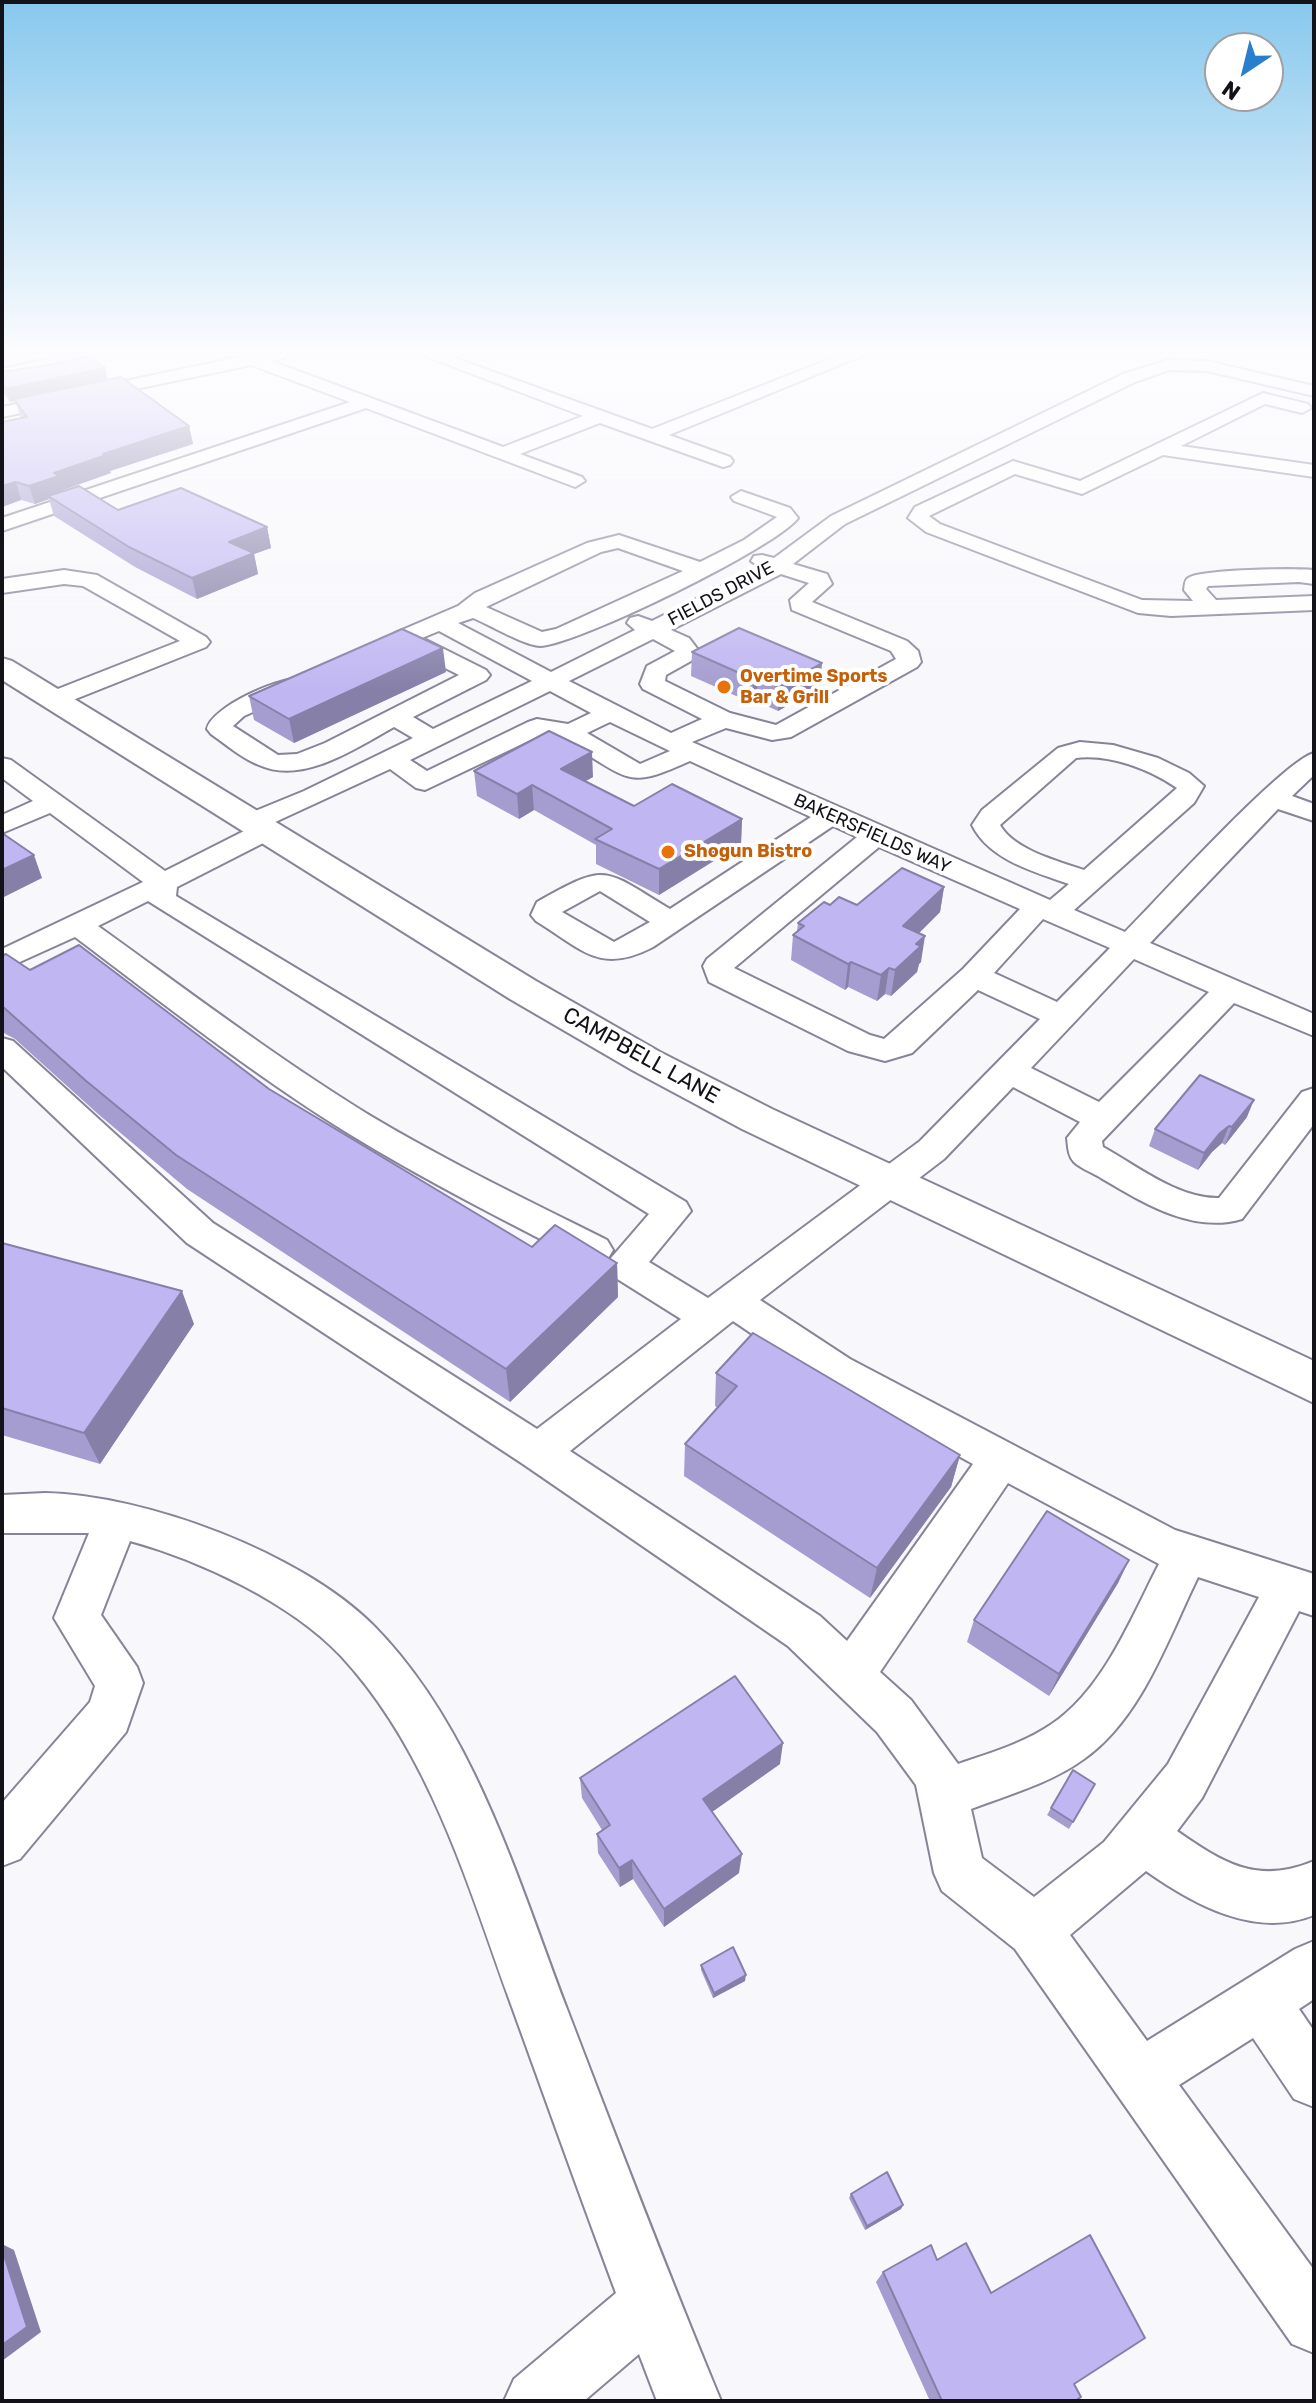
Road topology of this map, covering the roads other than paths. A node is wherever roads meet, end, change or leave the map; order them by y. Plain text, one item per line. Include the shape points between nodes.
1 (180, 465) edge
2 (532, 465) edge
3 (951, 465) edge
4 (1006, 465) edge
5 (1128, 465) edge
6 (1273, 465) edge
7 (1013, 467) junction
8 (1314, 471) edge
9 (575, 481) dead end
10 (741, 497) dead end
11 (2, 525) edge
12 (619, 541) junction
13 (727, 556) junction
14 (777, 566) junction
15 (699, 569) junction
16 (1314, 577) edge
17 (2, 586) edge
18 (1314, 603) edge
19 (1211, 608) junction
20 (466, 611) junction
21 (611, 611) junction
22 (439, 622) junction
23 (654, 630) junction
24 (403, 638) junction
25 (375, 650) edge
26 (504, 658) junction
27 (2, 667) edge
28 (319, 674) edge
29 (478, 675) junction
30 (551, 681) junction
31 (54, 699) junction
32 (610, 713) junction
33 (394, 717) junction
34 (722, 719) junction
35 (568, 733) junction
36 (431, 738) junction
37 (681, 747) junction
38 (391, 758) junction
39 (1314, 761) edge
40 (2, 766) edge
41 (1273, 798) junction
42 (52, 802) junction
43 (1314, 813) edge
44 (830, 816) junction
45 (2, 825) edge
46 (260, 826) junction
47 (875, 836) junction
48 (1089, 882) junction
49 (163, 883) junction
50 (1046, 910) junction
51 (671, 922) dead end
52 (77, 925) junction
53 (1131, 946) junction
54 (2, 961) edge
55 (974, 976) junction
56 (1229, 990) junction
57 (1061, 1016) junction
58 (1314, 1026) edge
59 (2, 1049) edge
60 (1009, 1071) junction
61 (1314, 1100) edge
62 (1103, 1119) junction
63 (887, 1181) junction
64 (624, 1265) junction
65 (721, 1310) junction
66 (1314, 1383) edge
67 (538, 1452) junction
68 (1001, 1459) junction
69 (2, 1514) edge
70 (117, 1519) junction
71 (1187, 1553) junction
72 (1301, 1591) edge
73 (851, 1675) junction
74 (942, 1795) junction
75 (1140, 1836) junction
76 (2, 1841) edge
77 (1314, 1887) edge
78 (1034, 1930) junction
79 (1314, 1968) edge
80 (1261, 2001) junction
81 (1139, 2078) junction
82 (1314, 2079) edge
83 (650, 2304) junction
84 (1314, 2322) edge
85 (536, 2401) edge
86 (689, 2401) edge

1 - 11 street
2 - 9 street
3 - 14 street, FIELDS DRIVE via 838,520
4 - 7 street
5 - 7 street via 1082,488
6 - 8 street
7 - 19 street via 922,511 920,521 1138,606
10 - 13 street via 788,518 772,533
12 - 13 street via 654,535
12 - 15 street
12 - 20 street via 510,585
13 - 14 street
13 - 15 street
14 - 23 street, FIELDS DRIVE
14 - 34 street via 819,579 821,584 800,605 899,646 909,662 782,732
15 - 21 street
16 - 19 street via 1196,583 1195,590
17 - 31 street via 64,577 89,580 198,642
18 - 19 street
20 - 21 street via 540,639
20 - 22 street
21 - 23 street
22 - 24 street
22 - 26 street, BAKERSFIELDS WAY
23 - 30 street, FIELDS DRIVE
23 - 34 street via 687,651 655,671 652,684
24 - 25 street
24 - 29 street
26 - 29 street
26 - 30 street, BAKERSFIELDS WAY
27 - 31 main road, CAMPBELL LANE
28 - 33 street via 235,711 220,729 272,762 289,764 306,761
29 - 33 street
30 - 32 street, BAKERSFIELDS WAY
30 - 36 street, FIELDS DRIVE
31 - 46 main road, CAMPBELL LANE
32 - 35 street
32 - 37 street, BAKERSFIELDS WAY
33 - 36 street
34 - 37 street
35 - 37 street via 636,772 647,771
35 - 38 street via 537,727 425,782
36 - 38 street, FIELDS DRIVE
37 - 44 street, BAKERSFIELDS WAY
38 - 46 street, FIELDS DRIVE
39 - 41 street
40 - 42 street
41 - 43 street
41 - 53 street
42 - 45 street
42 - 49 street
44 - 47 street, BAKERSFIELDS WAY
44 - 51 street
46 - 49 street, FIELDS DRIVE
46 - 63 main road, CAMPBELL LANE via 646,1061
47 - 50 street, BAKERSFIELDS WAY
47 - 55 street via 718,966 720,975 859,1043 885,1050 901,1045
48 - 48 street via 1185,797 1191,786 1111,752 1078,749 986,825 994,840 1008,848
48 - 50 street
49 - 52 street, FIELDS DRIVE
49 - 64 street via 161,899 673,1211
50 - 53 street, BAKERSFIELDS WAY
50 - 55 street
52 - 54 street, FIELDS DRIVE
52 - 64 street via 354,1121 431,1167
53 - 56 street, BAKERSFIELDS WAY
53 - 57 street
55 - 57 street
56 - 58 street, BAKERSFIELDS WAY
56 - 62 street
57 - 60 street
59 - 67 street via 200,1233
60 - 62 street
60 - 63 street via 932,1150
61 - 62 street via 1229,1210 1218,1213 1190,1207 1086,1153 1084,1138
63 - 65 street
63 - 66 main road, CAMPBELL LANE
64 - 65 street
65 - 67 street
65 - 68 street
67 - 73 street via 804,1631
68 - 71 street via 1163,1546
68 - 73 street
69 - 70 street via 52,1512
70 - 76 street via 77,1618 120,1683 117,1694 109,1716
70 - 83 street via 188,1541 306,1602 355,1639 409,1706 474,1832
71 - 72 street
71 - 74 street via 1126,1670 1076,1737
72 - 75 street via 1185,1781
73 - 74 street via 894,1716 938,1774
74 - 78 street via 960,1873
75 - 77 street via 1202,1879 1242,1895 1299,1895
75 - 78 street via 1122,1860
78 - 81 street
79 - 80 street
80 - 81 street
80 - 82 street
81 - 84 street
83 - 85 street
83 - 86 street

